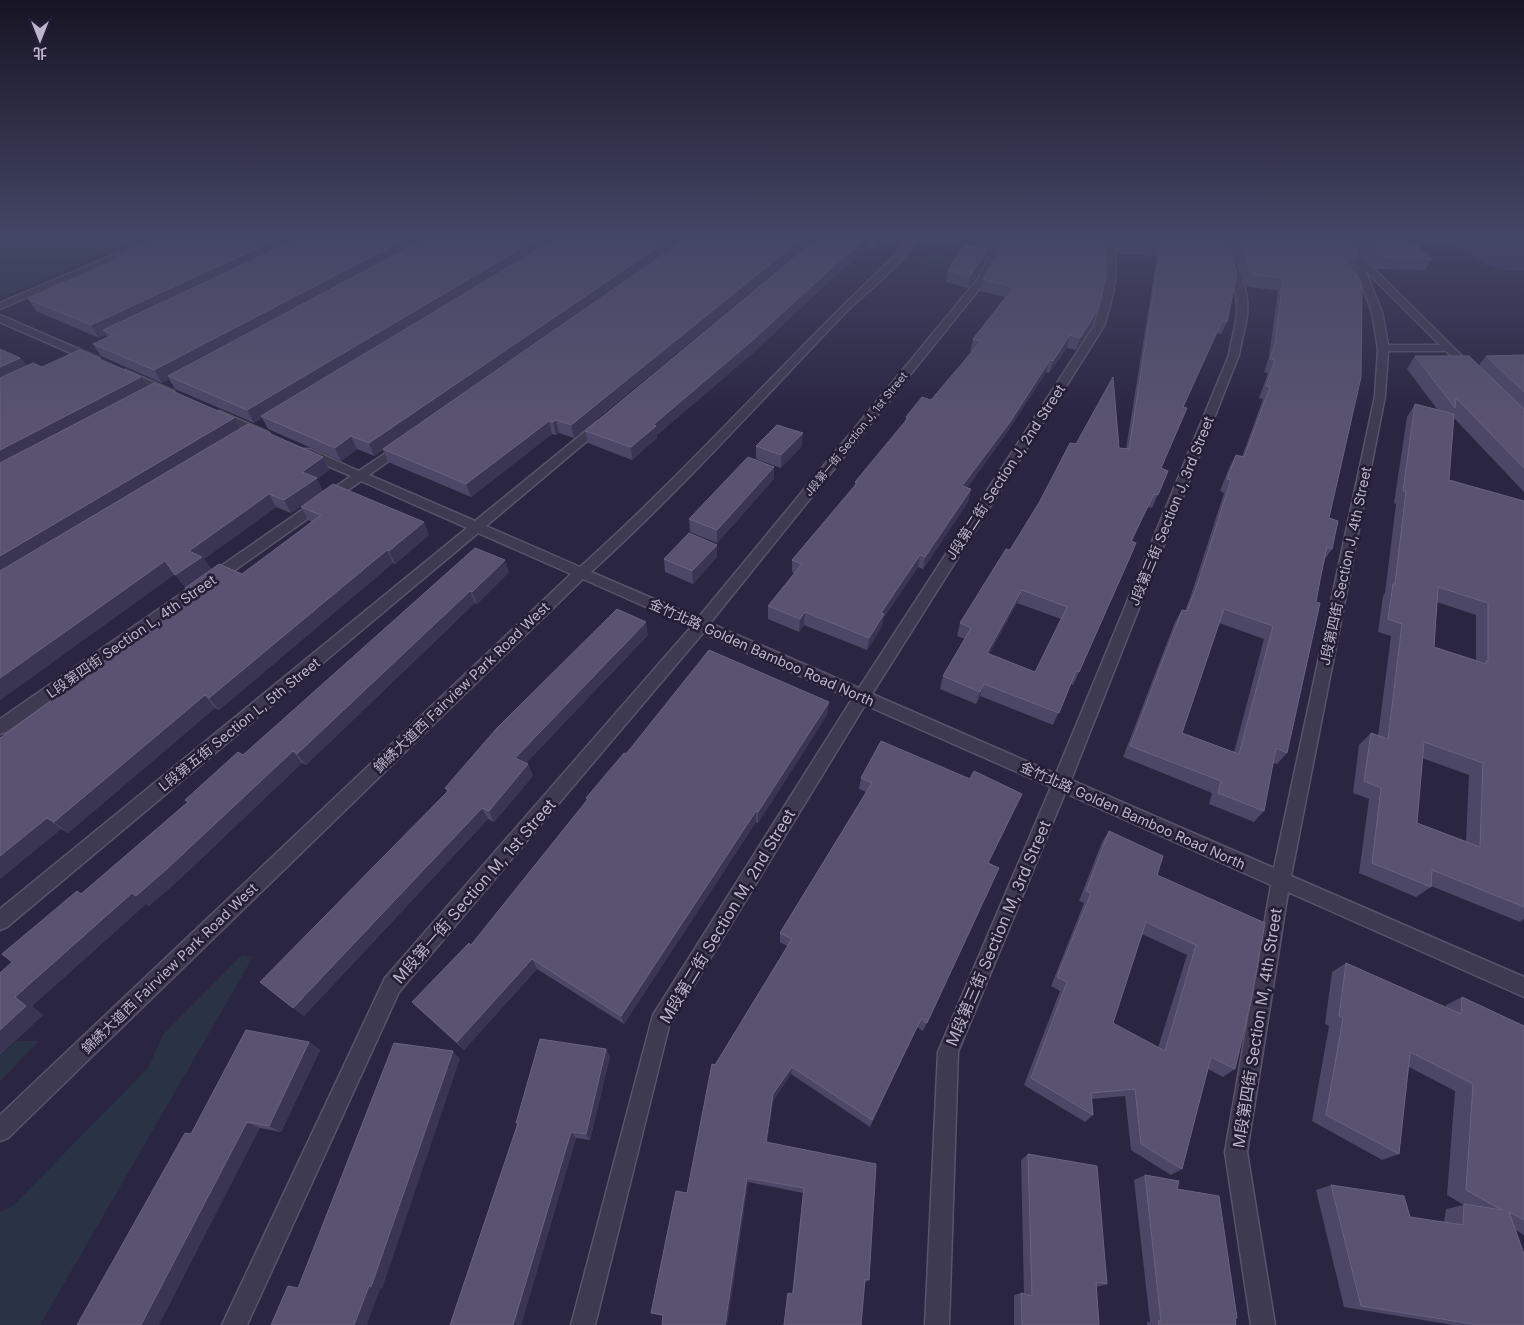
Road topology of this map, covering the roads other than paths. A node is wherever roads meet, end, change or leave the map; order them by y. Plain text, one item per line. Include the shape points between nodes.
1 (19, 298) edge
2 (855, 298) edge
3 (967, 298) edge
4 (1109, 298) edge
5 (1240, 298) edge
6 (1372, 298) edge
7 (1398, 298) edge
8 (0, 306) edge
9 (0, 318) edge
10 (1383, 348) junction
11 (1449, 348) junction
12 (83, 351) junction
13 (61, 361) edge
14 (1476, 375) edge
15 (145, 398) edge
16 (205, 408) edge
17 (614, 413) edge
18 (260, 428) junction
19 (238, 440) edge
20 (408, 442) edge
21 (360, 476) junction
22 (477, 527) junction
23 (580, 573) junction
24 (701, 625) junction
25 (862, 696) junction
26 (0, 727) edge
27 (1061, 784) junction
28 (1281, 880) junction
29 (0, 921) edge
30 (1524, 987) edge
31 (0, 1130) edge
32 (234, 1325) edge
33 (583, 1325) edge
34 (937, 1325) edge
35 (1263, 1325) edge

1 - 8 street
2 - 23 street, 錦綉大道西 Fairview Park Road West via 636,524
3 - 24 street, J段第一街 Section J, 1st Street
4 - 25 street, J段第二街 Section J, 2nd Street via 1099,326
5 - 27 street, J段第三街 Section J, 3rd Street via 1242,312 1234,355
6 - 10 street, J段第四街 Section J, 4th Street
7 - 11 street
9 - 12 street
10 - 11 street
10 - 28 street, J段第四街 Section J, 4th Street via 1380,396
11 - 14 street
12 - 13 street
12 - 15 street via 171,390
16 - 18 street, 金竹北路 Golden Bamboo Road North
17 - 22 street, L段第五街 Section L, 5th Street
18 - 19 street
18 - 21 street, 金竹北路 Golden Bamboo Road North via 286,444
20 - 21 street, L段第四街 Section L, 4th Street
21 - 22 street, 金竹北路 Golden Bamboo Road North
21 - 26 street, L段第四街 Section L, 4th Street
22 - 23 street, 金竹北路 Golden Bamboo Road North
22 - 29 street, L段第五街 Section L, 5th Street
23 - 24 street, 金竹北路 Golden Bamboo Road North
23 - 31 street, 錦綉大道西 Fairview Park Road West
24 - 25 street, 金竹北路 Golden Bamboo Road North
24 - 32 street, M段第一街 Section M, 1st Street via 392,985
25 - 27 street, 金竹北路 Golden Bamboo Road North
25 - 33 street, M段第二街 Section M, 2nd Street via 660,1022
27 - 28 street, 金竹北路 Golden Bamboo Road North
27 - 34 street, M段第三街 Section M, 3rd Street via 948,1052
28 - 30 street, 金竹北路 Golden Bamboo Road North
28 - 35 street, M段第四街 Section M, 4th Street via 1236,1152

